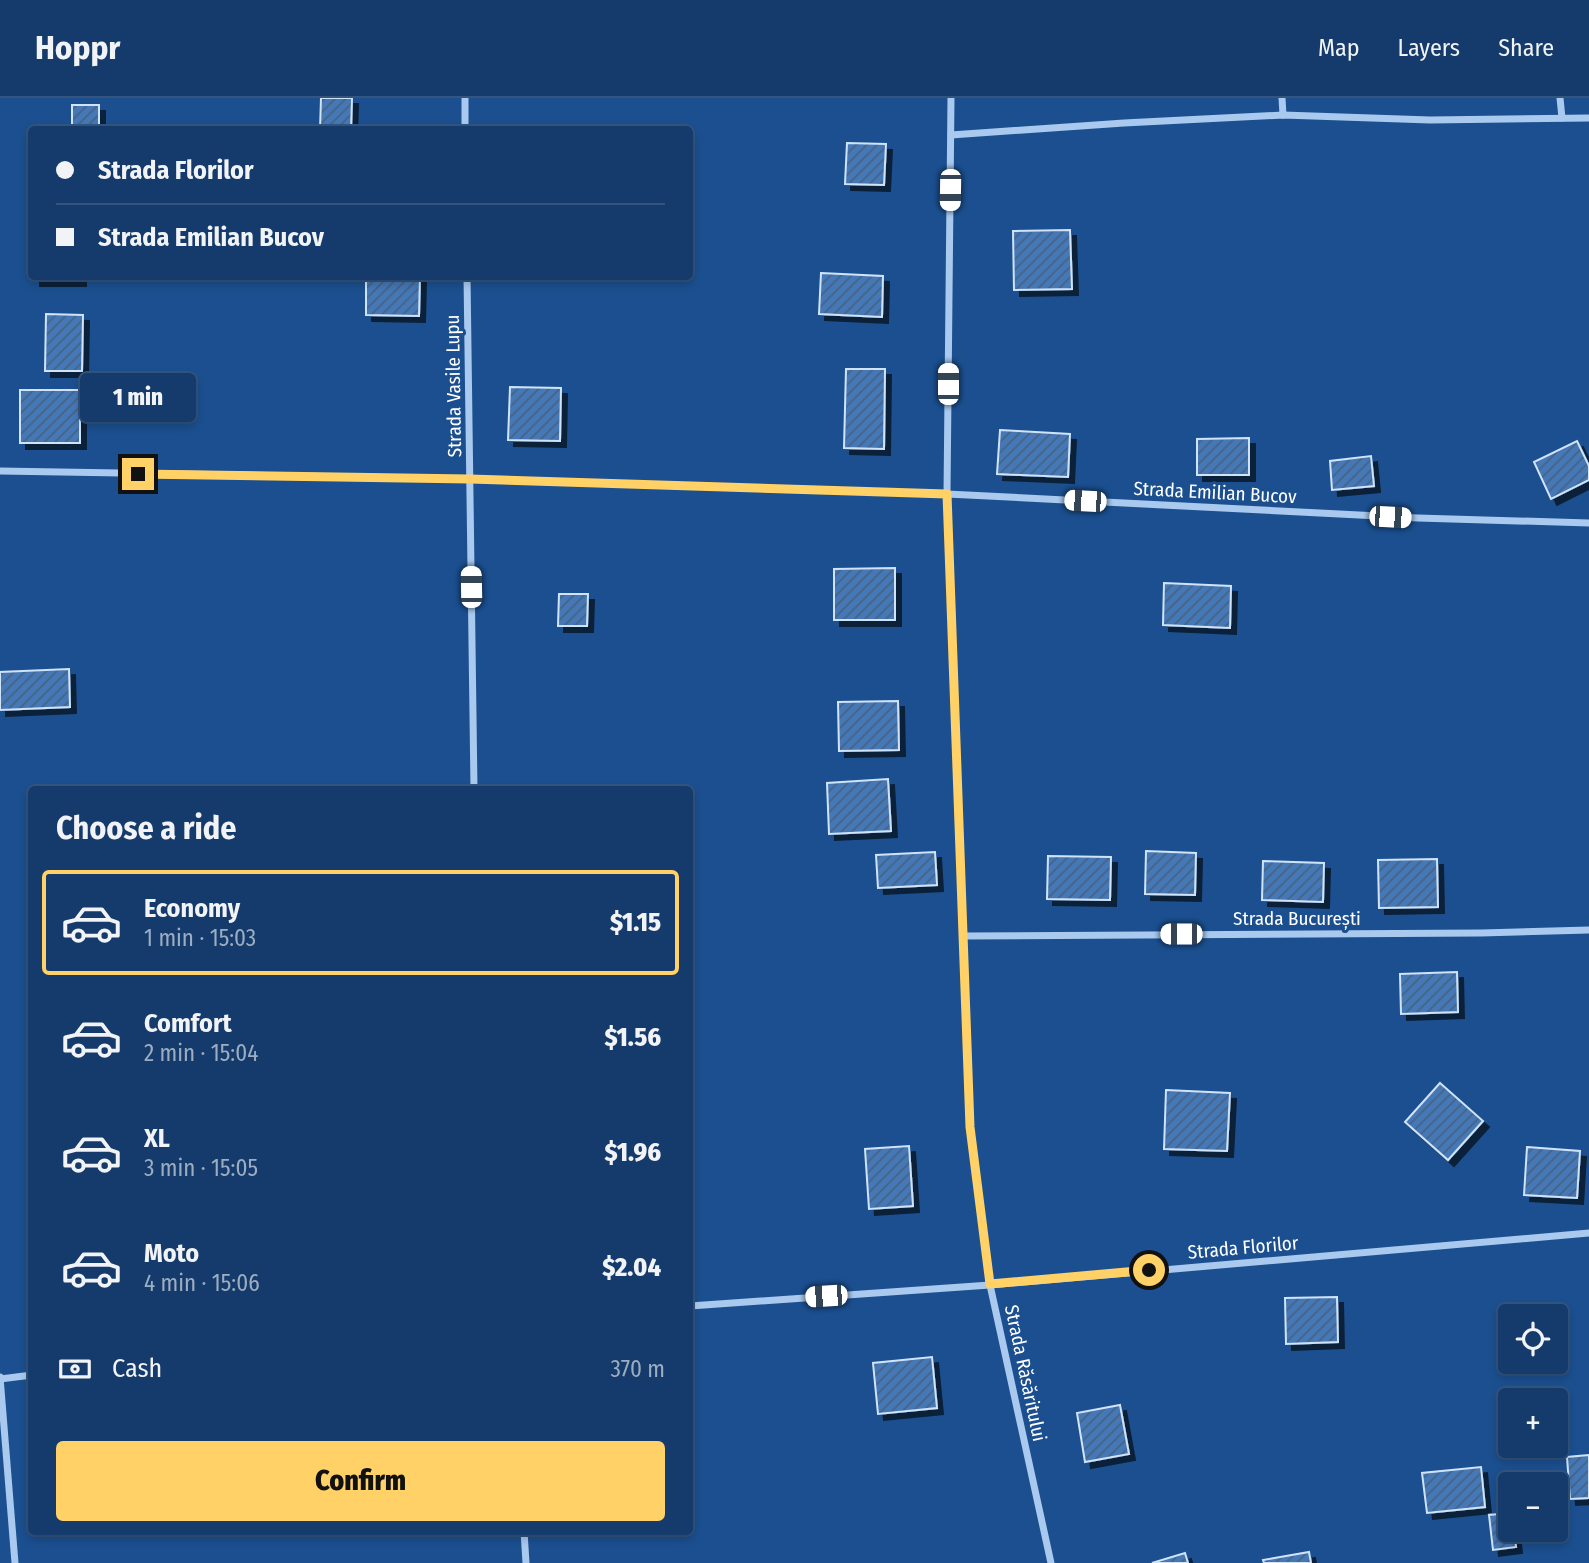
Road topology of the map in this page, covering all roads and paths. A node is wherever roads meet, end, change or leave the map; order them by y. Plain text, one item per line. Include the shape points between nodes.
1 (465, 98) edge
2 (951, 98) edge
3 (1282, 98) edge
4 (1560, 98) edge
5 (1283, 115) junction
6 (1562, 118) junction
7 (1589, 118) edge
8 (465, 126) edge
9 (951, 135) junction
10 (467, 280) edge
11 (0, 471) edge
12 (470, 479) junction
13 (947, 494) junction
14 (1589, 523) edge
15 (474, 786) edge
16 (1589, 930) edge
17 (963, 936) junction
18 (1589, 1233) edge
19 (990, 1284) junction
20 (693, 1306) edge
21 (28, 1375) edge
22 (0, 1378) edge
23 (524, 1535) edge
24 (15, 1563) edge
25 (526, 1563) edge
26 (1051, 1563) edge

1 - 8 street
2 - 9 street, Strada Răsăritului
3 - 5 street
4 - 6 street
5 - 6 street
5 - 9 street
6 - 7 street
9 - 13 street, Strada Răsăritului
10 - 12 street, Strada Vasile Lupu
11 - 12 street, Strada Emilian Bucov
12 - 13 street, Strada Emilian Bucov
12 - 15 street, Strada Vasile Lupu
13 - 14 street, Strada Emilian Bucov
13 - 17 street, Strada Răsăritului
16 - 17 street, Strada București
17 - 19 street, Strada Răsăritului via 970,1127
18 - 19 street, Strada Florilor
19 - 20 street, Strada Florilor
19 - 26 street, Strada Răsăritului
21 - 22 street
22 - 24 street
23 - 25 street

